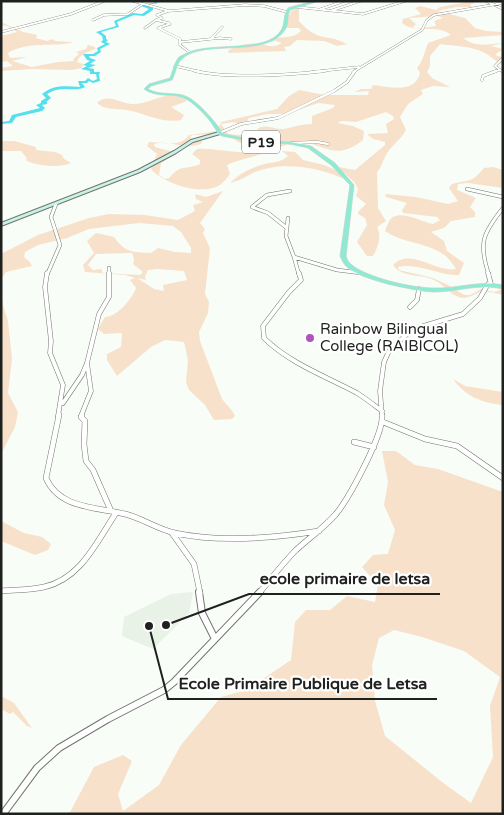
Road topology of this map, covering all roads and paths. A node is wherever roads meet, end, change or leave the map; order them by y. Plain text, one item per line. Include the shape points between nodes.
1 (104, 1) edge
2 (133, 1) edge
3 (318, 1) edge
4 (344, 1) edge
5 (360, 1) edge
6 (386, 1) edge
7 (405, 1) edge
8 (486, 1) edge
9 (143, 3) edge
10 (503, 3) edge
11 (396, 4) junction
12 (491, 5) junction
13 (296, 7) junction
14 (169, 10) junction
15 (319, 10) junction
16 (502, 10) edge
17 (332, 11) junction
18 (288, 12) junction
19 (93, 20) dead end
20 (156, 20) junction
21 (222, 27) dead end
22 (145, 28) dead end
23 (1, 32) edge
24 (231, 39) dead end
25 (210, 40) junction
26 (181, 42) junction
27 (190, 52) junction
28 (503, 58) edge
29 (175, 66) junction
30 (363, 66) junction
31 (499, 70) junction
32 (503, 72) edge
33 (502, 77) edge
34 (482, 80) dead end
35 (219, 133) junction
36 (290, 143) junction
37 (328, 144) dead end
38 (467, 189) dead end
39 (290, 191) dead end
40 (503, 197) edge
41 (56, 204) junction
42 (503, 208) edge
43 (288, 218) dead end
44 (1, 225) edge
45 (286, 228) junction
46 (294, 257) junction
47 (108, 268) dead end
48 (361, 273) junction
49 (489, 284) junction
50 (503, 287) edge
51 (419, 289) junction
52 (410, 308) dead end
53 (87, 363) junction
54 (61, 406) junction
55 (382, 411) junction
56 (383, 422) junction
57 (354, 442) dead end
58 (374, 447) junction
59 (503, 478) edge
60 (113, 512) junction
61 (321, 530) junction
62 (172, 533) junction
63 (1, 591) edge
64 (215, 639) junction
65 (3, 814) edge

1 - 23 street via 72,14
2 - 9 street
3 - 13 main road
4 - 15 street
5 - 17 street
6 - 11 street
7 - 11 street
8 - 12 street
9 - 14 street
9 - 19 street via 128,14 104,15
10 - 12 street
11 - 17 street via 362,14
12 - 16 street
12 - 30 street via 434,15 422,30
13 - 15 street
13 - 18 main road
14 - 18 street via 264,6
14 - 20 street via 157,15 162,18
15 - 17 street
18 - 27 main road via 282,32 271,40
20 - 22 street
20 - 26 street via 170,24 158,28
21 - 25 street
24 - 25 street
25 - 26 street
26 - 27 street via 179,44
27 - 29 main road
28 - 31 street via 496,64
29 - 30 street via 208,74 237,75 316,72
29 - 35 main road via 171,79 149,85 146,89 158,95 190,99
30 - 35 street via 351,74 342,87 281,117 238,124
31 - 32 street
31 - 34 street via 483,76
32 - 33 street
35 - 36 main road, P19 via 254,141
35 - 41 street via 192,141 138,171
36 - 37 street
36 - 48 main road, P19 via 316,151 351,183 343,256 348,266
38 - 40 street
39 - 45 street via 267,194 252,207 268,213
41 - 44 street
41 - 54 street via 51,217 60,245 48,270 46,287 50,352 63,385
42 - 49 street via 488,227 481,245 490,276
43 - 45 street
45 - 46 street
46 - 48 street
46 - 55 street via 301,280 263,326 264,338 280,352 358,394
47 - 53 street via 109,297 99,314
48 - 51 main road, P19
49 - 50 main road, P19
49 - 51 main road, P19 via 445,290
49 - 55 street via 463,314 417,328 389,351 380,391
51 - 52 street via 417,300
53 - 54 street
53 - 60 street via 91,391 81,417 85,421 86,461
54 - 60 street via 48,464 47,485 72,502
55 - 56 street
56 - 58 street
56 - 59 street via 457,446
57 - 58 street
58 - 61 street via 338,512
60 - 62 street
60 - 63 street via 72,575 45,587
61 - 62 street via 258,539
61 - 64 street via 296,550
62 - 64 street via 194,564 202,613
64 - 65 street via 164,690 59,748 37,768

